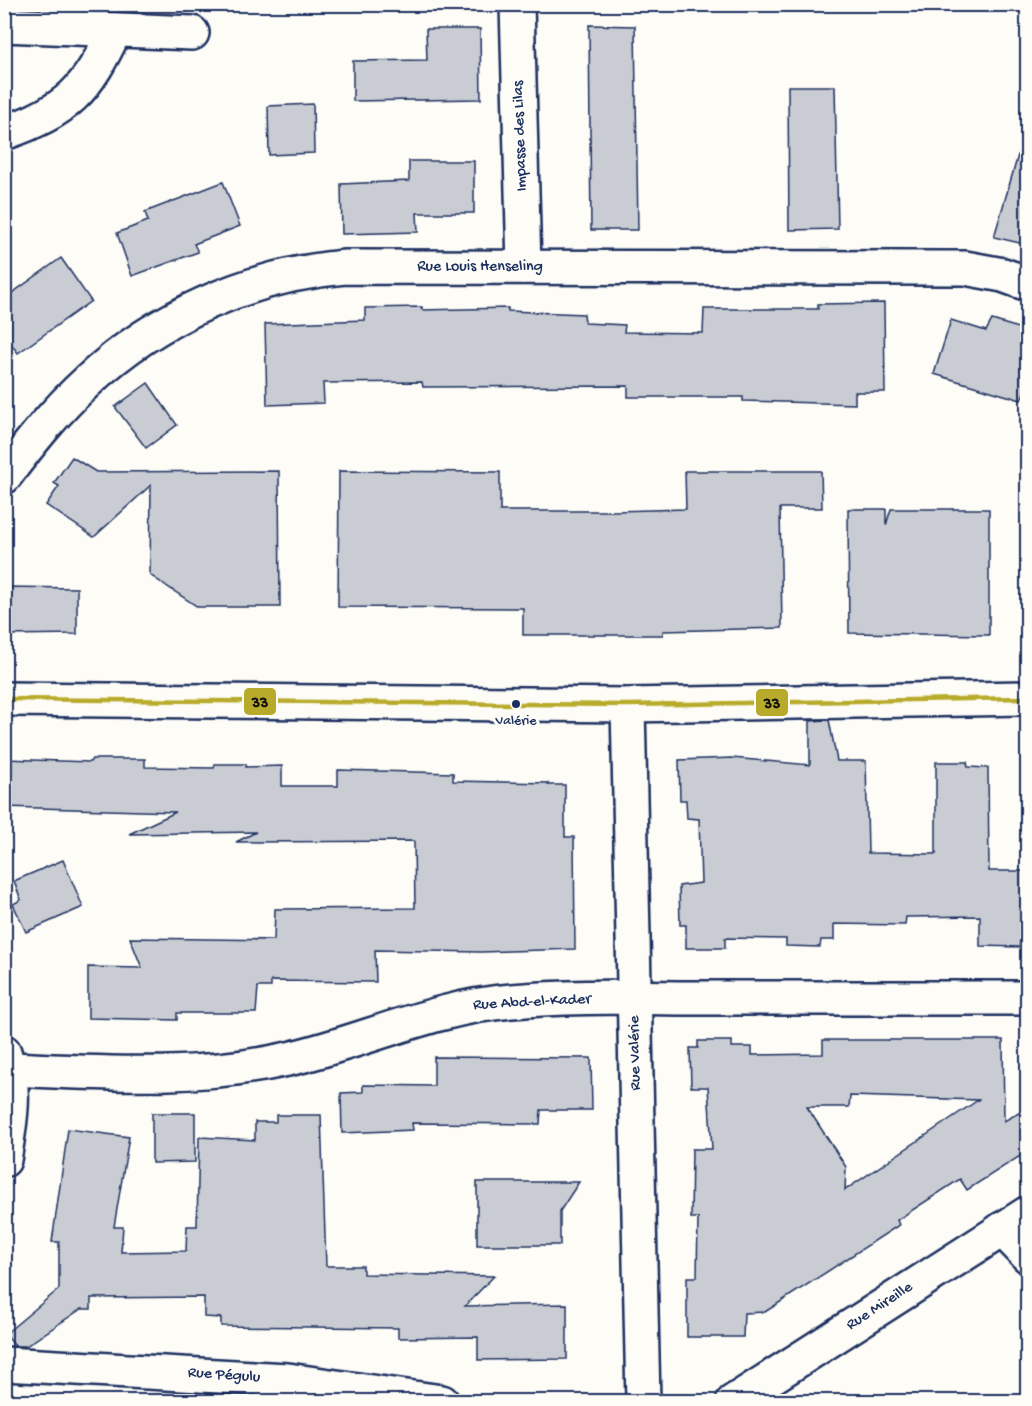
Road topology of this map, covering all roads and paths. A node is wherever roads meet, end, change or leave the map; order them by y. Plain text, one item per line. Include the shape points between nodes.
1 (517, 4) edge
2 (4, 25) edge
3 (115, 30) junction
4 (192, 33) dead end
5 (4, 133) edge
6 (524, 267) junction
7 (1028, 284) edge
8 (4, 477) edge
9 (1028, 698) edge
10 (4, 699) edge
11 (628, 705) junction
12 (635, 998) junction
13 (1028, 998) edge
14 (7, 1061) edge
15 (4, 1161) edge
16 (1015, 1221) edge
17 (1028, 1256) edge
18 (4, 1364) edge
19 (442, 1401) edge
20 (643, 1401) edge
21 (733, 1401) edge

1 - 6 street, Impasse des Lilas
2 - 3 street
3 - 4 street
3 - 5 street via 100,62 68,102 42,118
6 - 7 street, Rue Louis Henseling via 965,268
6 - 8 street, Rue Louis Henseling via 314,270 261,282 213,300 164,325 110,362 52,418
9 - 11 street
10 - 11 street
11 - 12 street, Rue Valérie
12 - 13 street, Rue Abd-el-Kader
12 - 14 street, Rue Abd-el-Kader via 512,1001 464,1007 317,1052 254,1066 139,1075
12 - 20 street, Rue Valérie
14 - 15 street via 11,1114
16 - 17 street
16 - 21 street, Rue Mireille
18 - 19 street, Rue Pégulu via 288,1380

